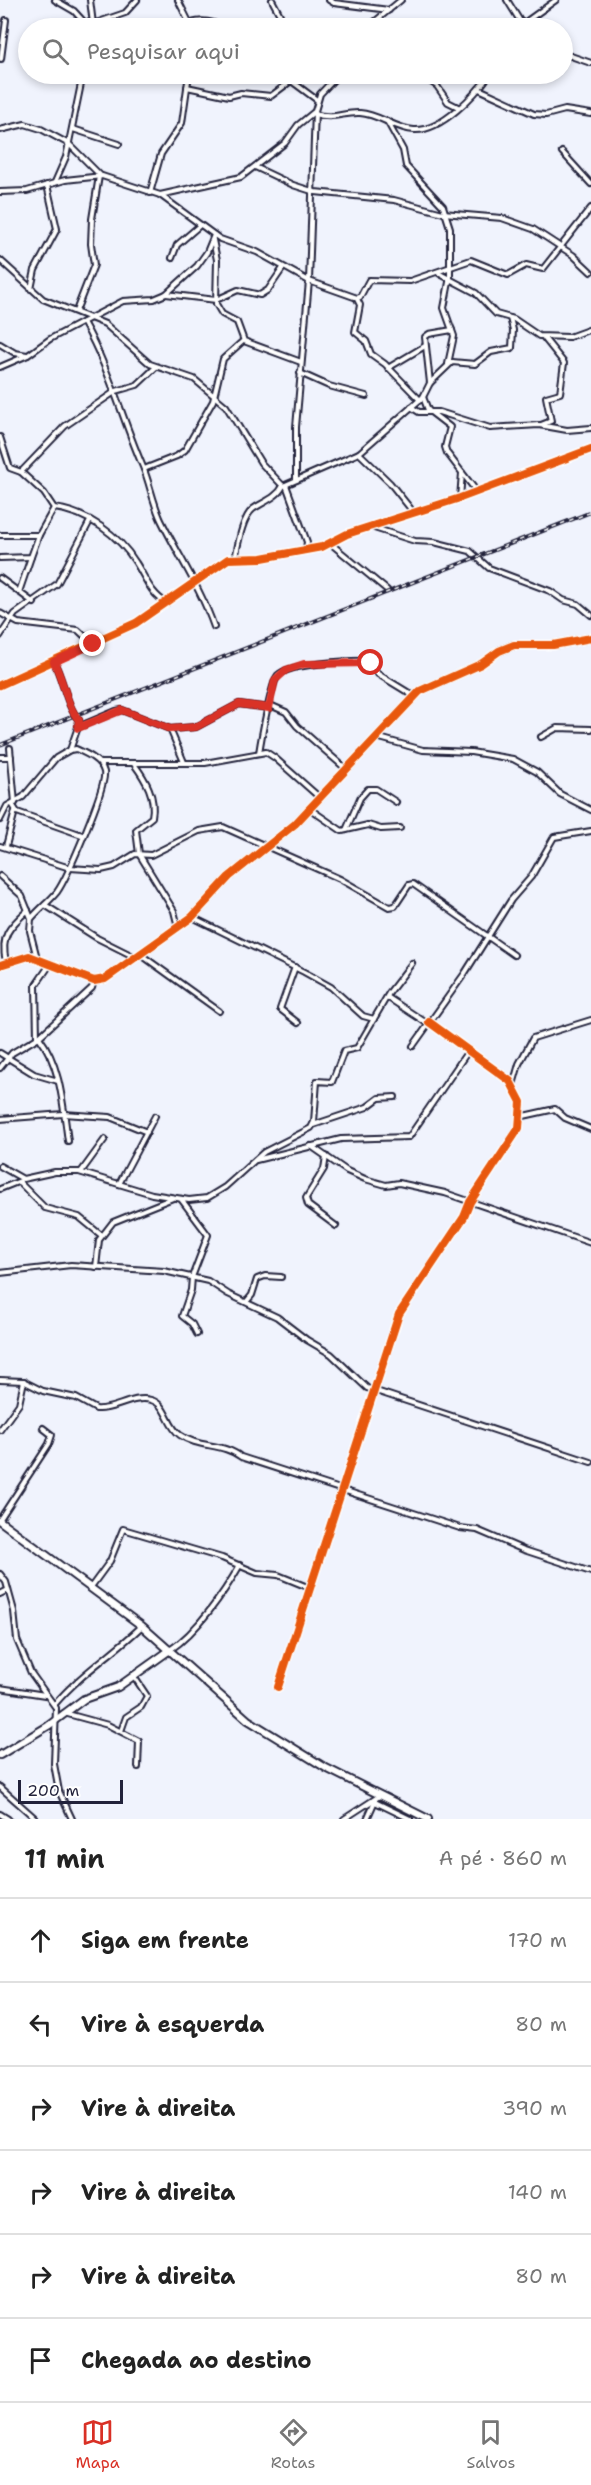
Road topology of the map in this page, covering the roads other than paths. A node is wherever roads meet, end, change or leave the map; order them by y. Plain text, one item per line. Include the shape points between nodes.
1 (55, 0) edge
2 (90, 0) edge
3 (137, 0) edge
4 (178, 0) edge
5 (272, 0) edge
6 (329, 0) edge
7 (401, 0) edge
8 (507, 0) edge
9 (556, 0) edge
10 (389, 10) junction
11 (81, 18) edge
12 (94, 18) edge
13 (114, 18) edge
14 (187, 18) edge
15 (280, 18) edge
16 (379, 18) edge
17 (515, 18) edge
18 (531, 18) edge
19 (6, 20) dead end
20 (2, 34) edge
21 (573, 57) edge
22 (1, 59) edge
23 (591, 63) edge
24 (81, 84) edge
25 (188, 84) edge
26 (287, 84) edge
27 (296, 84) edge
28 (330, 84) edge
29 (434, 84) edge
30 (483, 84) edge
31 (188, 87) junction
32 (479, 89) junction
33 (320, 94) junction
34 (313, 95) junction
35 (317, 101) junction
36 (459, 108) junction
37 (315, 112) junction
38 (591, 114) edge
39 (387, 121) junction
40 (0, 129) edge
41 (73, 129) junction
42 (69, 144) junction
43 (119, 144) dead end
44 (562, 152) dead end
45 (255, 167) junction
46 (101, 176) junction
47 (54, 182) junction
48 (591, 184) edge
49 (46, 185) junction
50 (313, 191) junction
51 (0, 192) edge
52 (150, 193) junction
53 (177, 194) junction
54 (160, 195) junction
55 (177, 205) junction
56 (591, 208) edge
57 (443, 213) junction
58 (453, 214) junction
59 (448, 219) junction
60 (199, 226) junction
61 (213, 237) junction
62 (560, 247) junction
63 (171, 258) dead end
64 (0, 261) edge
65 (284, 268) junction
66 (450, 268) junction
67 (591, 272) edge
68 (437, 273) junction
69 (450, 277) junction
70 (309, 281) junction
71 (32, 289) junction
72 (166, 294) junction
73 (357, 298) junction
74 (216, 300) junction
75 (76, 311) junction
76 (94, 318) junction
77 (510, 318) junction
78 (83, 322) junction
79 (591, 329) edge
80 (452, 330) junction
81 (543, 337) junction
82 (244, 341) junction
83 (0, 344) edge
84 (425, 346) junction
85 (15, 353) junction
86 (28, 355) junction
87 (9, 362) junction
88 (302, 363) junction
89 (448, 365) junction
90 (0, 367) edge
91 (156, 367) junction
92 (388, 368) junction
93 (300, 373) junction
94 (430, 383) junction
95 (116, 391) junction
96 (215, 395) junction
97 (366, 396) dead end
98 (421, 398) junction
99 (411, 407) junction
100 (431, 413) junction
101 (539, 425) junction
102 (591, 428) edge
103 (0, 436) edge
104 (591, 449) edge
105 (359, 453) junction
106 (144, 469) junction
107 (21, 472) junction
108 (462, 473) junction
109 (296, 480) junction
110 (284, 485) junction
111 (477, 492) junction
112 (460, 498) junction
113 (54, 508) junction
114 (414, 513) junction
115 (90, 521) junction
116 (371, 528) junction
117 (0, 535) edge
118 (39, 535) junction
119 (307, 542) junction
120 (330, 542) junction
121 (315, 547) junction
122 (306, 548) junction
123 (31, 557) junction
124 (0, 558) edge
125 (235, 558) junction
126 (0, 578) edge
127 (194, 584) junction
128 (387, 590) dead end
129 (19, 592) junction
130 (157, 596) junction
131 (34, 603) junction
132 (168, 603) junction
133 (155, 611) junction
134 (0, 613) edge
135 (591, 615) edge
136 (11, 620) junction
137 (214, 627) dead end
138 (0, 636) edge
139 (591, 638) edge
140 (93, 644) junction
141 (54, 662) junction
142 (0, 686) edge
143 (414, 697) junction
144 (269, 706) junction
145 (78, 728) junction
146 (170, 729) junction
147 (591, 729) edge
148 (376, 737) junction
149 (541, 737) dead end
150 (10, 748) dead end
151 (70, 750) junction
152 (259, 753) junction
153 (0, 757) edge
154 (11, 758) junction
155 (184, 762) junction
156 (100, 763) junction
157 (134, 763) junction
158 (345, 768) junction
159 (319, 797) junction
160 (396, 802) dead end
161 (13, 803) junction
162 (0, 805) edge
163 (7, 806) junction
164 (309, 808) junction
165 (591, 810) edge
166 (15, 811) junction
167 (0, 820) edge
168 (400, 828) dead end
169 (346, 831) junction
170 (591, 831) edge
171 (82, 835) junction
172 (0, 846) edge
173 (6, 846) junction
174 (266, 846) junction
175 (140, 854) junction
176 (70, 868) junction
177 (0, 876) edge
178 (43, 906) junction
179 (28, 910) junction
180 (192, 917) junction
181 (31, 919) junction
182 (178, 927) junction
183 (490, 936) junction
184 (514, 955) dead end
185 (137, 956) junction
186 (37, 958) junction
187 (51, 963) junction
188 (412, 963) dead end
189 (3, 964) edge
190 (295, 967) junction
191 (94, 981) junction
192 (387, 997) junction
193 (219, 1011) dead end
194 (374, 1019) junction
195 (591, 1020) edge
196 (298, 1023) dead end
197 (428, 1023) junction
198 (38, 1037) junction
199 (413, 1046) dead end
200 (468, 1051) junction
201 (0, 1053) edge
202 (8, 1058) junction
203 (0, 1068) edge
204 (59, 1081) junction
205 (513, 1085) junction
206 (395, 1097) dead end
207 (63, 1114) junction
208 (155, 1116) dead end
209 (519, 1117) junction
210 (0, 1119) edge
211 (313, 1125) junction
212 (591, 1129) edge
213 (147, 1131) junction
214 (105, 1139) dead end
215 (68, 1141) dead end
216 (311, 1146) junction
217 (326, 1155) junction
218 (254, 1160) junction
219 (0, 1166) edge
220 (81, 1172) junction
221 (21, 1180) junction
222 (119, 1184) junction
223 (1, 1191) edge
224 (174, 1197) junction
225 (181, 1198) junction
226 (470, 1202) junction
227 (336, 1226) dead end
228 (101, 1235) junction
229 (591, 1242) edge
230 (96, 1267) junction
231 (0, 1273) edge
232 (192, 1276) junction
233 (280, 1276) dead end
234 (247, 1301) junction
235 (197, 1334) dead end
236 (0, 1380) edge
237 (24, 1381) junction
238 (375, 1391) junction
239 (43, 1428) dead end
240 (0, 1430) edge
241 (591, 1462) edge
242 (343, 1490) junction
243 (0, 1520) edge
244 (240, 1565) junction
245 (591, 1570) edge
246 (0, 1574) edge
247 (91, 1587) junction
248 (310, 1588) junction
249 (8, 1590) junction
250 (0, 1594) edge
251 (142, 1626) junction
252 (170, 1650) junction
253 (133, 1675) junction
254 (278, 1687) dead end
255 (0, 1688) edge
256 (46, 1695) junction
257 (55, 1704) junction
258 (64, 1713) junction
259 (56, 1720) junction
260 (121, 1731) junction
261 (0, 1755) edge
262 (138, 1767) dead end
263 (0, 1787) edge
264 (378, 1798) junction
265 (0, 1814) edge
266 (33, 1818) edge
267 (8, 1819) edge
268 (72, 1819) edge
269 (344, 1819) edge
270 (367, 1819) edge
271 (410, 1819) edge
272 (428, 1819) edge

1 - 11 street
2 - 12 street
3 - 13 street
4 - 14 street
5 - 15 street
6 - 10 street
7 - 10 street
8 - 17 street
9 - 18 street
10 - 16 street
19 - 20 street
20 - 22 street
21 - 23 street
24 - 41 street
25 - 31 street
26 - 31 street via 271,96 229,96
27 - 34 street
28 - 33 street
29 - 36 street via 448,102
30 - 32 street
31 - 52 street via 182,123 158,161
32 - 36 street
32 - 38 street via 534,114 565,110
33 - 34 street
33 - 35 street
34 - 35 street
35 - 37 street
36 - 39 street via 438,123 418,129
37 - 39 street via 328,118 361,113
37 - 45 street
37 - 50 street
39 - 57 street via 403,150 406,166 437,198
40 - 42 street via 25,124
41 - 42 street
41 - 43 street
42 - 46 street
42 - 47 street
44 - 48 street
45 - 50 street
45 - 53 street via 229,182
46 - 47 street
46 - 52 street
46 - 75 street via 92,219 94,265
47 - 49 street
49 - 51 street via 27,191
49 - 71 street via 57,229 35,270
50 - 57 street via 394,200
50 - 70 street
52 - 54 street
53 - 54 street
53 - 55 street
54 - 55 street
55 - 60 street
56 - 62 street
57 - 58 street
57 - 59 street
58 - 59 street
58 - 62 street via 502,218 533,229
59 - 66 street
60 - 61 street
60 - 63 street via 177,245
61 - 65 street via 257,252
61 - 72 street via 197,266
61 - 74 street
62 - 66 street via 543,269 524,266 508,275 474,260
62 - 67 street
64 - 71 street
65 - 70 street
65 - 74 street via 262,294 238,290
66 - 68 street
66 - 69 street
68 - 69 street
68 - 73 street via 410,282 369,279
69 - 77 street via 476,293 496,314
69 - 80 street via 444,302
70 - 73 street
70 - 88 street
71 - 75 street via 46,301
72 - 74 street
72 - 76 street via 154,299 127,299
73 - 92 street via 360,305 355,332 366,341 371,354
74 - 82 street via 219,311 238,324
75 - 76 street
76 - 78 street
76 - 91 street
77 - 81 street
77 - 89 street via 512,348 491,352 475,364 453,361
78 - 86 street
78 - 95 street
79 - 81 street via 569,337
80 - 84 street via 428,334
80 - 89 street via 454,339
81 - 101 street via 561,357 563,367 560,393 546,397 550,421
82 - 88 street
82 - 96 street via 223,358
83 - 85 street
84 - 92 street
84 - 94 street
85 - 86 street
85 - 87 street
86 - 87 street
87 - 90 street
88 - 93 street
89 - 94 street
91 - 95 street via 137,385
91 - 96 street via 192,377
92 - 98 street
93 - 97 street
93 - 109 street
94 - 98 street
95 - 106 street via 131,444
95 - 107 street via 65,426
96 - 106 street via 182,453
96 - 110 street via 230,410 268,472
98 - 99 street
98 - 100 street
99 - 100 street
99 - 105 street
100 - 101 street via 490,428
100 - 108 street via 450,427 445,449
101 - 102 street via 567,430
103 - 107 street via 10,468
104 - 111 street
105 - 109 street
105 - 114 street
106 - 127 street via 160,519
107 - 113 street
108 - 111 street
108 - 112 street
109 - 110 street
110 - 119 street
110 - 125 street via 251,511
111 - 112 street
112 - 114 street
113 - 115 street
113 - 118 street
114 - 116 street
115 - 130 street via 119,539
115 - 131 street via 57,584
116 - 120 street
116 - 135 street via 470,551 489,568 550,591
117 - 118 street
118 - 123 street
119 - 121 street
119 - 122 street
120 - 121 street
120 - 128 street
121 - 122 street
122 - 125 street via 262,558
123 - 124 street
123 - 129 street
125 - 127 street
126 - 129 street
127 - 132 street
127 - 137 street
129 - 131 street
130 - 132 street
130 - 133 street
131 - 136 street
132 - 133 street
133 - 140 street
134 - 136 street
136 - 138 street
136 - 140 street via 48,628 72,628
139 - 143 street via 506,647
140 - 141 street
141 - 142 street
141 - 145 street via 72,712 79,720
143 - 144 street via 378,674 369,661 304,664 279,675
143 - 148 street
144 - 146 street via 239,704 196,727
144 - 152 street
144 - 158 street via 286,712
145 - 146 street via 122,710
145 - 151 street
146 - 155 street
147 - 149 street via 557,728
148 - 158 street
148 - 165 street via 423,750 513,759 537,772 560,794
150 - 154 street
151 - 156 street via 85,753
151 - 161 street via 56,758
152 - 155 street via 224,761
152 - 159 street via 271,754
153 - 154 street
154 - 161 street
155 - 157 street
156 - 157 street
156 - 171 street via 104,784
157 - 175 street via 154,804 149,820 136,830
158 - 159 street
159 - 164 street
160 - 169 street via 376,789 368,789
161 - 163 street
161 - 166 street
162 - 163 street
163 - 167 street
164 - 169 street via 338,830
164 - 174 street
166 - 171 street
166 - 173 street
168 - 169 street via 368,825
170 - 183 street via 554,837
171 - 176 street
172 - 173 street
173 - 176 street
174 - 175 street via 217,826 189,834 151,855
174 - 180 street via 223,882
174 - 183 street via 340,879 389,907 395,906 412,884
175 - 176 street via 107,869
175 - 182 street via 174,911
176 - 178 street via 57,893
177 - 179 street via 22,897
178 - 179 street
178 - 181 street
178 - 185 street
179 - 181 street
179 - 189 street via 5,932
180 - 182 street
180 - 190 street
181 - 186 street
182 - 185 street
183 - 184 street
183 - 197 street
185 - 191 street via 105,979
185 - 193 street
186 - 187 street
186 - 189 street via 25,956
187 - 191 street
187 - 198 street via 35,989
188 - 192 street
190 - 194 street via 331,987 363,1016
190 - 196 street via 280,1009
191 - 198 street via 92,988
192 - 194 street
192 - 197 street
194 - 211 street via 357,1048 344,1051 332,1082 316,1081
195 - 205 street via 533,1038
197 - 199 street
197 - 200 street
198 - 202 street
198 - 204 street via 50,1051
200 - 205 street
200 - 216 street via 409,1137 341,1138
201 - 202 street
202 - 203 street
202 - 204 street via 34,1074
204 - 207 street
205 - 209 street via 521,1102
206 - 211 street via 380,1098 367,1107
207 - 210 street
207 - 213 street via 116,1118
207 - 215 street
208 - 213 street
209 - 212 street via 555,1109
209 - 226 street via 519,1128
211 - 218 street
213 - 222 street
214 - 220 street
216 - 217 street
216 - 218 street
217 - 226 street via 365,1179 445,1193
217 - 227 street via 326,1165 306,1198 308,1205
218 - 225 street via 214,1196
219 - 221 street
220 - 221 street via 56,1172
220 - 222 street
221 - 223 street
221 - 228 street via 45,1208 79,1216
222 - 224 street
224 - 225 street
224 - 228 street via 121,1217
225 - 232 street via 208,1235
226 - 229 street
226 - 238 street via 464,1217 404,1303
228 - 230 street
230 - 231 street via 71,1265
230 - 232 street
232 - 234 street
232 - 235 street via 182,1316
233 - 234 street via 257,1279
234 - 238 street via 331,1354 363,1385
236 - 237 street
237 - 240 street via 19,1404
237 - 242 street via 43,1391 76,1398 96,1409 153,1400 173,1429 187,1439 230,1449 241,1457
238 - 241 street
238 - 242 street
239 - 243 street via 52,1435 49,1444
242 - 245 street via 477,1530 524,1550
242 - 248 street
243 - 247 street
244 - 247 street via 123,1529 111,1561
244 - 248 street
244 - 252 street via 196,1627
246 - 249 street
247 - 251 street
248 - 254 street
249 - 250 street
249 - 256 street via 17,1640 31,1673
251 - 252 street
251 - 257 street via 94,1665
252 - 253 street
252 - 264 street via 248,1720
253 - 258 street via 118,1686 88,1696
253 - 260 street via 146,1700 126,1717
255 - 256 street
256 - 257 street
257 - 259 street
258 - 259 street
258 - 260 street
259 - 261 street
259 - 268 street via 54,1764 59,1791
260 - 262 street via 140,1742
263 - 266 street
264 - 269 street
264 - 270 street
264 - 271 street
264 - 272 street
265 - 267 street

